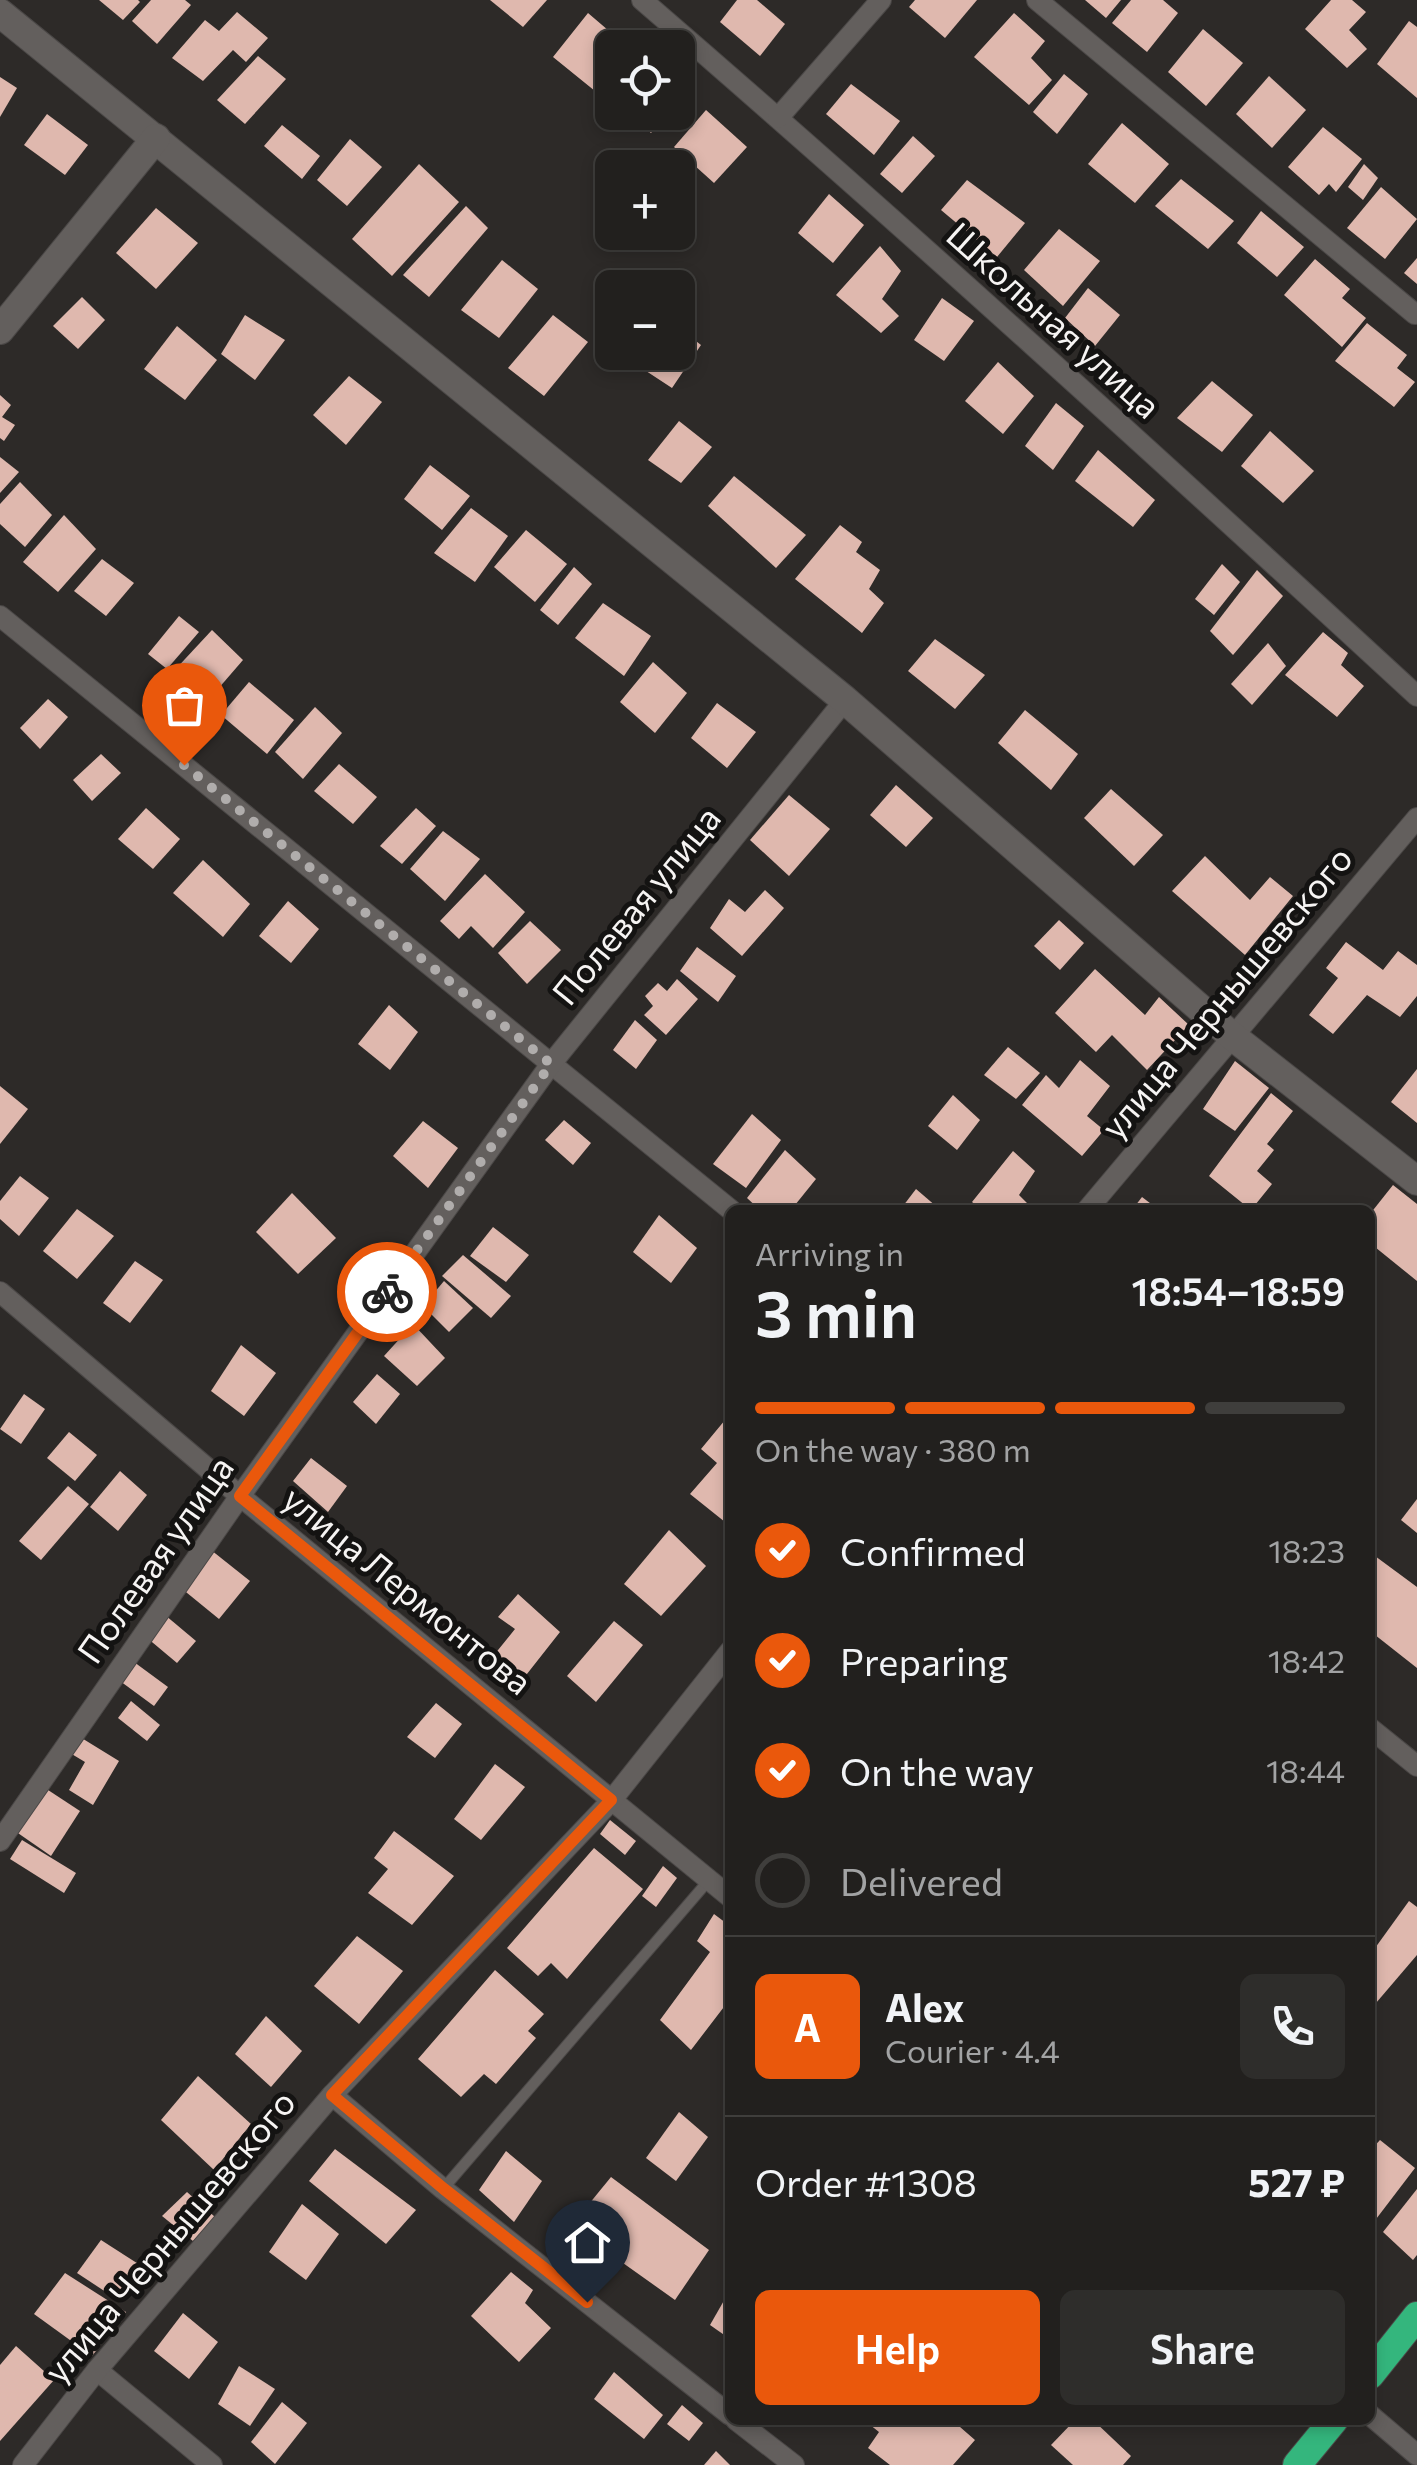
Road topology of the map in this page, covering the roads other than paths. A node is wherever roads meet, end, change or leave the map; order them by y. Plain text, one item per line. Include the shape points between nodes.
1 (642, 0) edge
2 (881, 0) edge
3 (1038, 0) edge
4 (0, 13) edge
5 (778, 118) junction
6 (156, 138) junction
7 (1415, 314) edge
8 (0, 330) edge
9 (0, 616) edge
10 (1417, 696) edge
11 (844, 700) junction
12 (1417, 818) edge
13 (1232, 1036) junction
14 (551, 1064) junction
15 (1417, 1181) edge
16 (726, 1205) edge
17 (1092, 1205) edge
18 (0, 1292) edge
19 (240, 1496) junction
20 (725, 1657) edge
21 (1375, 1732) edge
22 (1417, 1766) edge
23 (611, 1800) junction
24 (0, 1842) edge
25 (708, 1880) junction
26 (725, 1893) edge
27 (332, 2095) junction
28 (444, 2189) junction
29 (1417, 2316) edge
30 (1375, 2369) edge
31 (98, 2370) junction
32 (725, 2411) edge
33 (1375, 2418) edge
34 (742, 2425) edge
35 (1330, 2425) edge
36 (1417, 2455) edge
37 (23, 2465) edge
38 (212, 2465) edge
39 (794, 2465) edge
40 (1297, 2465) edge

1 - 5 street, Школьная улица
2 - 5 street
3 - 7 street
4 - 6 street
5 - 10 street, Школьная улица
6 - 8 street
6 - 11 street
9 - 14 street
11 - 13 street
11 - 14 street, Полевая улица
12 - 13 street, улица Чернышевского
13 - 15 street
13 - 17 street, улица Чернышевского
14 - 16 street
14 - 19 street, Полевая улица
18 - 19 street, улица Лермонтова
19 - 23 street, улица Лермонтова
19 - 24 street, Полевая улица
20 - 23 street, улица Чернышевского
21 - 22 street
23 - 25 street, улица Лермонтова
23 - 27 street, улица Чернышевского
25 - 26 street, улица Лермонтова
25 - 28 lane
27 - 28 street
27 - 31 street, улица Чернышевского
28 - 32 street
29 - 30 highway
31 - 37 street, улица Чернышевского
31 - 38 street
33 - 36 street
34 - 39 street
35 - 40 highway

